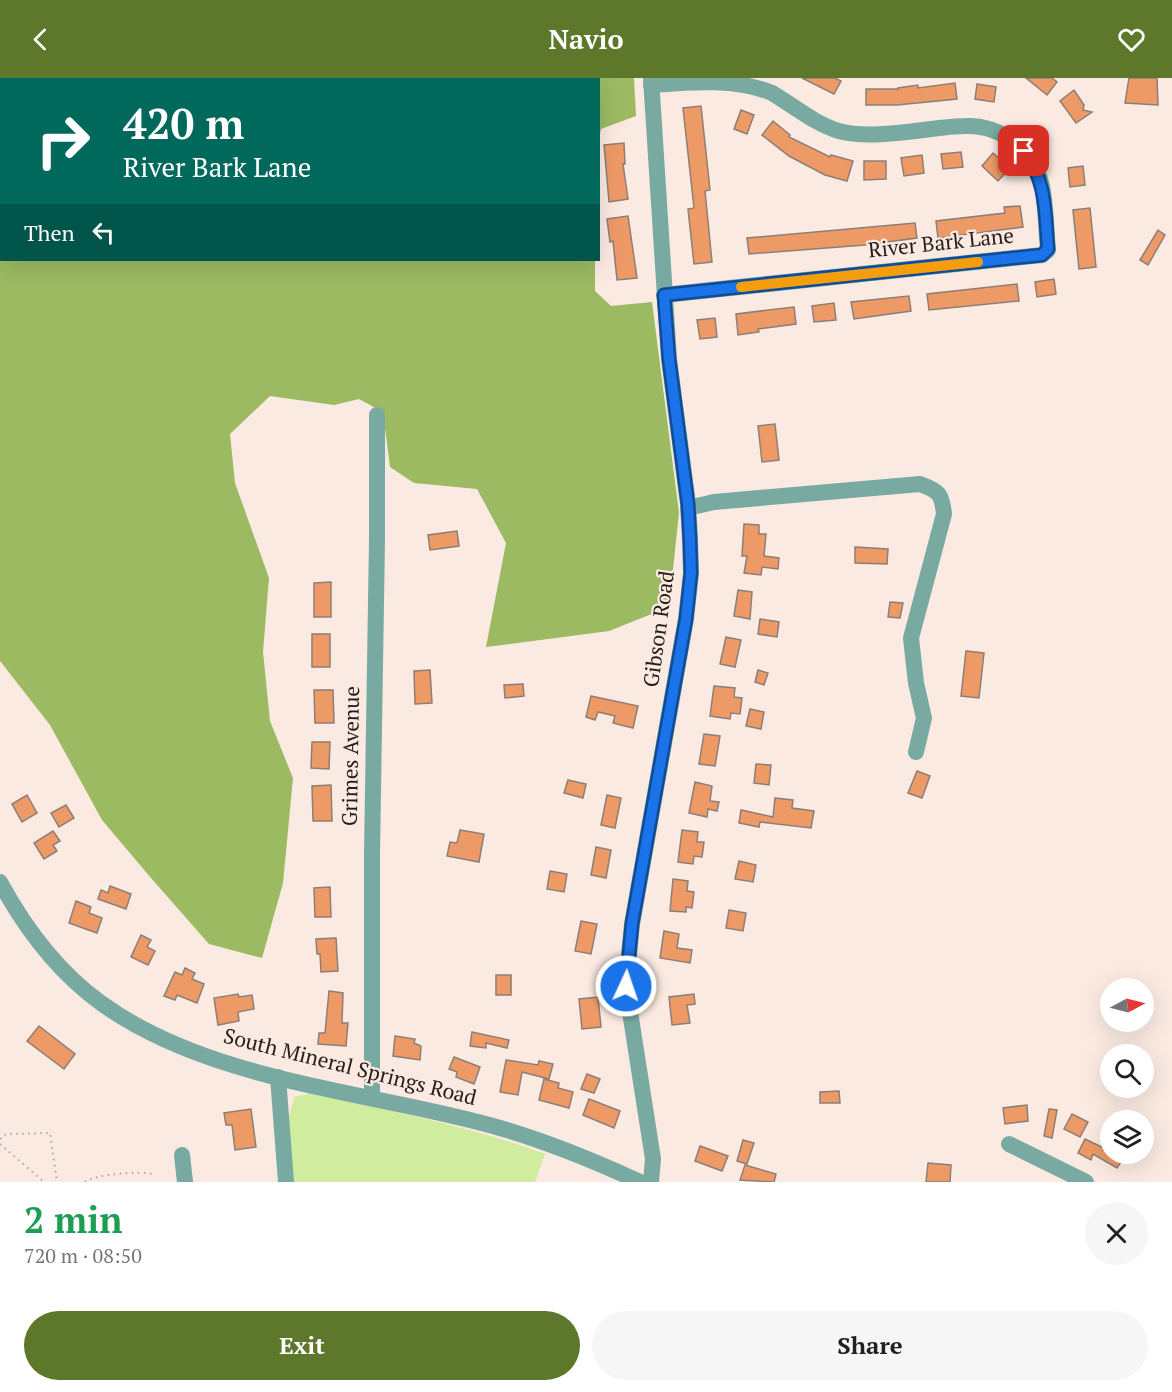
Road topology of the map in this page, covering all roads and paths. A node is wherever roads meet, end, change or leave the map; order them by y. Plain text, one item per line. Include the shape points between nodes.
1 (651, 81) edge
2 (664, 295) junction
3 (377, 415) dead end
4 (688, 508) junction
5 (916, 752) dead end
6 (0, 882) edge
7 (278, 1077) junction
8 (372, 1098) junction
9 (0, 1139) edge
10 (0, 1144) edge
11 (1009, 1144) dead end
12 (182, 1155) dead end
13 (153, 1174) dead end
14 (44, 1182) edge
15 (57, 1182) edge
16 (85, 1182) edge
17 (184, 1182) edge
18 (286, 1182) edge
19 (640, 1182) edge
20 (651, 1182) edge
21 (1085, 1182) edge

1 - 2 street, Gibson Road
1 - 2 street, River Bark Lane via 740,82 770,92 822,124 856,134 966,126 994,130 1024,151 1039,175 1048,249 1042,255
2 - 4 street, Gibson Road
3 - 8 street, Grimes Avenue
4 - 5 street via 714,502 920,484 934,489 942,498 944,514 911,638 924,718
4 - 20 street, Gibson Road via 691,573 686,619 626,967 628,1005 652,1150
6 - 7 street, South Mineral Springs Road via 38,940 100,1002 175,1043
7 - 8 street, South Mineral Springs Road
7 - 18 street
8 - 19 street, South Mineral Springs Road via 494,1126 555,1146
9 - 15 path via 6,1134 50,1133
10 - 14 path
11 - 21 street
12 - 17 street
13 - 16 path via 108,1175

